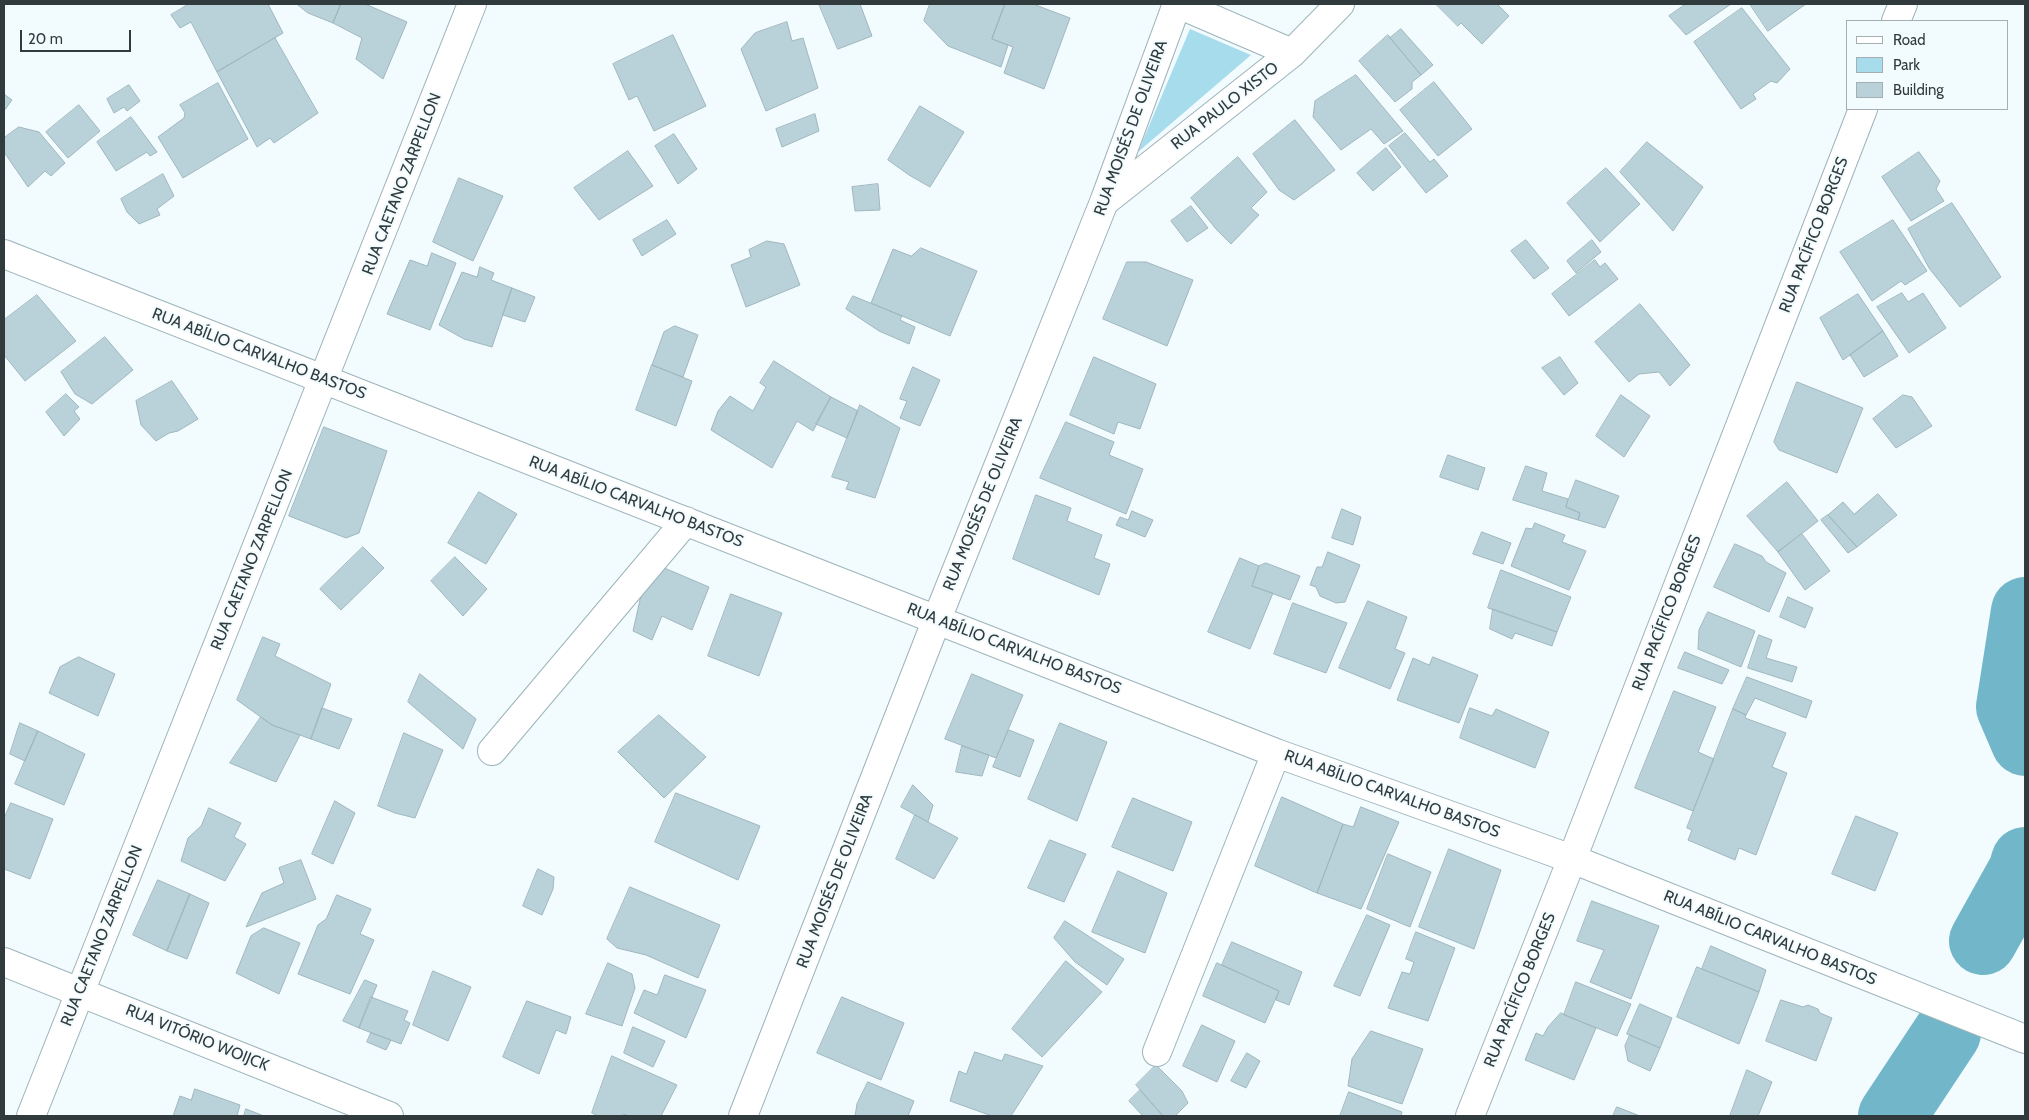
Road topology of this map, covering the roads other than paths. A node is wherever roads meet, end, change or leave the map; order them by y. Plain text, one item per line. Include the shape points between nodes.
1 (472, 4) edge
2 (1177, 4) edge
3 (1340, 4) edge
4 (1903, 4) edge
5 (1896, 20) edge
6 (1292, 53) junction
7 (1863, 110) edge
8 (1104, 202) junction
9 (4, 254) edge
10 (325, 380) junction
11 (686, 521) junction
12 (937, 619) junction
13 (492, 751) dead end
14 (1276, 753) junction
15 (1572, 860) junction
16 (4, 962) edge
17 (80, 991) junction
18 (2025, 1039) edge
19 (1156, 1052) dead end
20 (31, 1116) edge
21 (389, 1116) edge
22 (743, 1116) edge
23 (1470, 1116) edge

1 - 10 street, RUA CAETANO ZARPELLON
2 - 6 street
2 - 8 street, RUA MOISÉS DE OLIVEIRA
3 - 6 street, RUA PAULO XISTO
4 - 5 street
6 - 8 street, RUA PAULO XISTO
7 - 15 street, RUA PACÍFICO BORGES
8 - 12 street, RUA MOISÉS DE OLIVEIRA
9 - 10 street, RUA ABÍLIO CARVALHO BASTOS
10 - 11 street, RUA ABÍLIO CARVALHO BASTOS
10 - 17 street, RUA CAETANO ZARPELLON
11 - 12 street, RUA ABÍLIO CARVALHO BASTOS
11 - 13 street
12 - 14 street, RUA ABÍLIO CARVALHO BASTOS
12 - 22 street, RUA MOISÉS DE OLIVEIRA
14 - 15 street, RUA ABÍLIO CARVALHO BASTOS
14 - 19 street
15 - 18 street, RUA ABÍLIO CARVALHO BASTOS
15 - 23 street, RUA PACÍFICO BORGES
16 - 17 street, RUA VITÓRIO WOIJCK
17 - 20 street, RUA CAETANO ZARPELLON
17 - 21 street, RUA VITÓRIO WOIJCK

